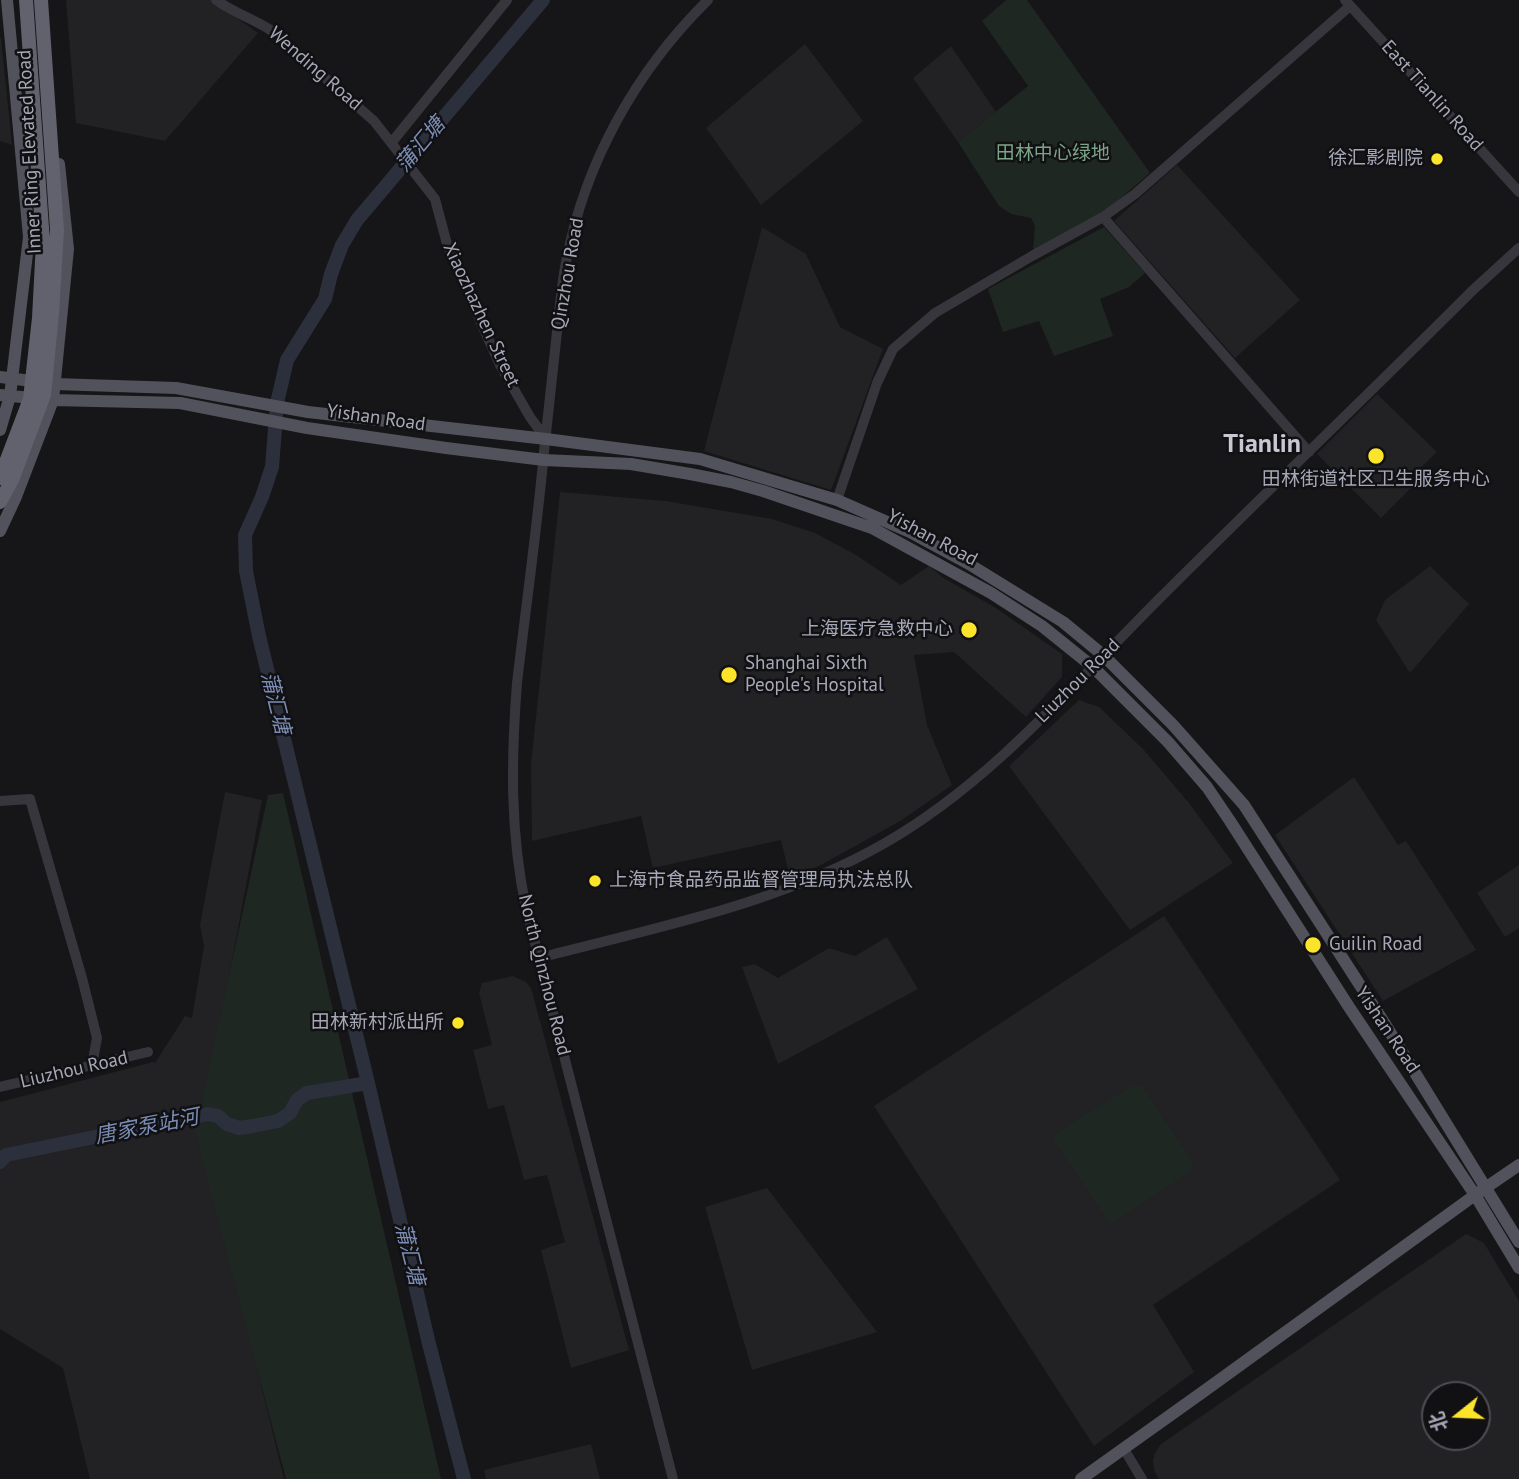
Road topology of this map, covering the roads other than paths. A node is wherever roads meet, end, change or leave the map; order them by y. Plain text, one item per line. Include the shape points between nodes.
1 (7, 0) edge
2 (26, 0) edge
3 (41, 0) edge
4 (216, 0) edge
5 (507, 0) edge
6 (708, 0) edge
7 (1348, 3) edge
8 (392, 142) junction
9 (401, 154) joint
10 (1519, 192) edge
11 (1102, 217) junction
12 (1519, 248) edge
13 (6, 378) edge
14 (55, 384) junction
15 (5, 395) edge
16 (53, 400) junction
17 (0, 430) edge
18 (546, 439) junction
19 (1309, 452) junction
20 (544, 460) junction
21 (0, 478) edge
22 (837, 500) junction
23 (0, 502) edge
24 (0, 531) edge
25 (1103, 655) junction
26 (1093, 667) junction
27 (0, 801) edge
28 (539, 958) junction
29 (149, 1052) dead end
30 (92, 1065) junction
31 (0, 1087) edge
32 (1519, 1165) edge
33 (1486, 1187) junction
34 (1475, 1195) junction
35 (1519, 1242) edge
36 (1519, 1268) edge
37 (1124, 1448) junction
38 (673, 1479) edge
39 (1081, 1479) edge
40 (1142, 1479) edge

1 - 13 main road via 29,237
2 - 21 highway, Inner Ring Elevated Road, bridge via 43,242 39,318 30,399
3 - 14 main road via 68,250
3 - 23 highway, Inner Ring Elevated Road, bridge via 57,230 52,314 44,395
4 - 8 street, Wending Road via 272,31 360,107
5 - 8 street
6 - 18 street, Qinzhou Road via 647,71 611,132 585,192 563,284
7 - 10 street, East Tianlin Road
7 - 11 street via 1135,194
8 - 9 street, Wending Road
9 - 18 street, Xiaozhazhen Street via 435,199 447,244 500,365
11 - 19 street
11 - 22 street via 934,313 893,349
12 - 19 street, Liuzhou Road
13 - 14 main road, Yishan Road
13 - 15 main road
14 - 16 main road
14 - 18 main road, Yishan Road via 176,388 308,412
15 - 16 main road, Yishan Road
15 - 17 main road
16 - 20 main road, Yishan Road via 180,403 307,428
16 - 24 main road
18 - 20 street, Qinzhou Road
18 - 22 main road, Yishan Road via 700,460
19 - 25 street, Liuzhou Road
20 - 26 main road, Yishan Road via 631,464 732,482 872,528 1016,608
20 - 28 street, North Qinzhou Road via 517,683 512,779 517,860
22 - 25 main road, Yishan Road via 969,564 1063,622
25 - 26 street, Liuzhou Road
25 - 33 main road, Yishan Road via 1244,805
26 - 28 street, Liuzhou Road via 965,789 863,855 753,901
26 - 34 main road, Yishan Road via 1207,787
27 - 30 street via 30,799 97,1038
28 - 38 street, North Qinzhou Road
29 - 30 street, Liuzhou Road
30 - 31 street, Liuzhou Road
32 - 33 main road
33 - 34 main road
33 - 35 main road, Yishan Road
34 - 36 main road, Yishan Road
34 - 37 main road
37 - 39 main road
37 - 40 street

